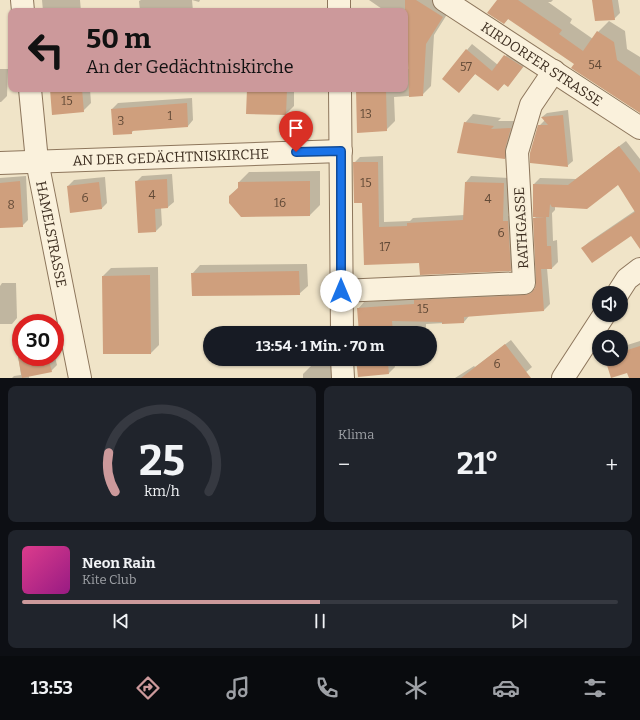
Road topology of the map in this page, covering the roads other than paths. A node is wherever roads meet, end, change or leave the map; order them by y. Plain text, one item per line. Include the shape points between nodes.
1 (444, 0) edge
2 (554, 71) junction
3 (30, 92) edge
4 (340, 92) edge
5 (640, 128) edge
6 (341, 151) junction
7 (37, 161) junction
8 (0, 163) edge
9 (640, 269) edge
10 (622, 286) edge
11 (341, 291) junction
12 (599, 322) edge
13 (342, 326) edge
14 (342, 366) edge
15 (80, 378) edge
16 (343, 378) edge
17 (563, 378) edge

1 - 2 street, KIRDORFER STRASSE
2 - 5 street, KIRDORFER STRASSE
2 - 11 street, RATHGASSE via 531,105 517,152 524,283
3 - 7 street, HAMELSTRASSE
4 - 6 street
6 - 7 street, AN DER GEDÄCHTNISKIRCHE
6 - 11 street
7 - 8 street, AN DER GEDÄCHTNISKIRCHE
7 - 15 street, HAMELSTRASSE
9 - 10 street
11 - 13 street
12 - 17 street
14 - 16 street

